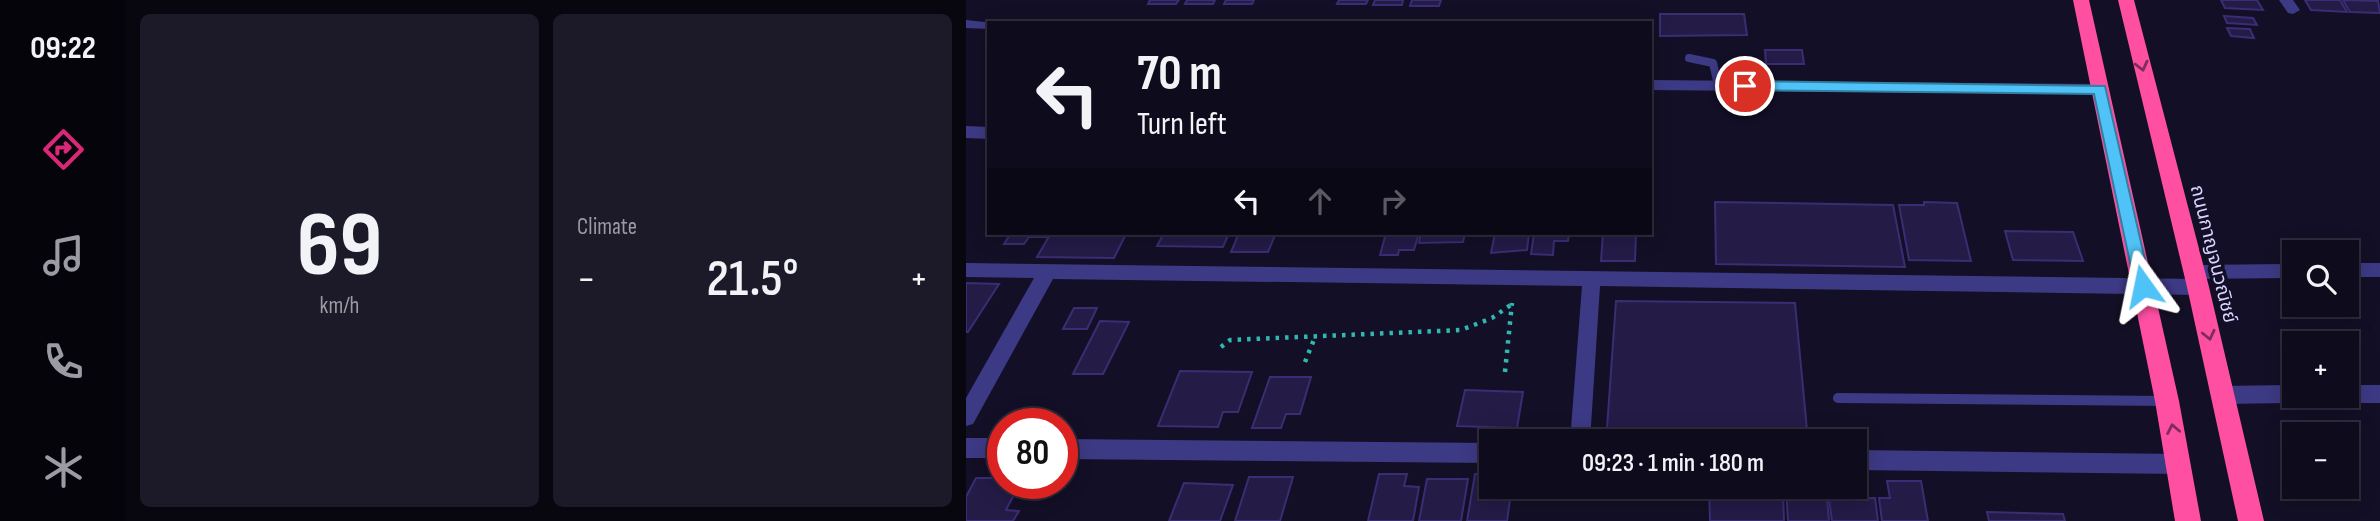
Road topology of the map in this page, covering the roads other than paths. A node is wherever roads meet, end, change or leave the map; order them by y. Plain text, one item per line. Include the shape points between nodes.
1 (2081, 0) edge
2 (2126, 0) edge
3 (966, 24) edge
4 (987, 25) edge
5 (1689, 58) dead end
6 (1652, 85) edge
7 (1717, 85) junction
8 (2100, 89) junction
9 (966, 132) edge
10 (987, 133) edge
11 (966, 270) edge
12 (2359, 270) edge
13 (2380, 270) edge
14 (1047, 272) junction
15 (2282, 272) edge
16 (1592, 278) junction
17 (2196, 279) junction
18 (2143, 286) junction
19 (2282, 394) edge
20 (2359, 394) edge
21 (2380, 394) edge
22 (2223, 395) junction
23 (1838, 398) dead end
24 (2167, 401) junction
25 (966, 417) edge
26 (1581, 429) edge
27 (966, 448) edge
28 (987, 448) edge
29 (1078, 449) edge
30 (1479, 453) edge
31 (1867, 460) edge
32 (2179, 464) junction
33 (2188, 521) edge
34 (2250, 521) edge

1 - 8 highway
2 -> 17 highway, ถนนกาญจนวณิชย์
3 - 4 street
5 - 7 lane via 1713,63
6 - 7 street
7 - 8 street
8 - 18 highway
9 - 10 street
11 - 14 street
12 - 13 street
14 - 16 street
14 - 25 street
15 - 17 street
16 - 18 street
16 - 26 street
17 - 18 street
17 -> 22 highway, ถนนกาญจนวณิชย์
18 - 24 highway
19 - 22 street
20 - 21 street
22 - 34 highway, ถนนกาญจนวณิชย์
23 - 24 lane
32 -> 24 highway
27 - 28 street
29 - 30 street
31 - 32 street
32 - 33 highway

